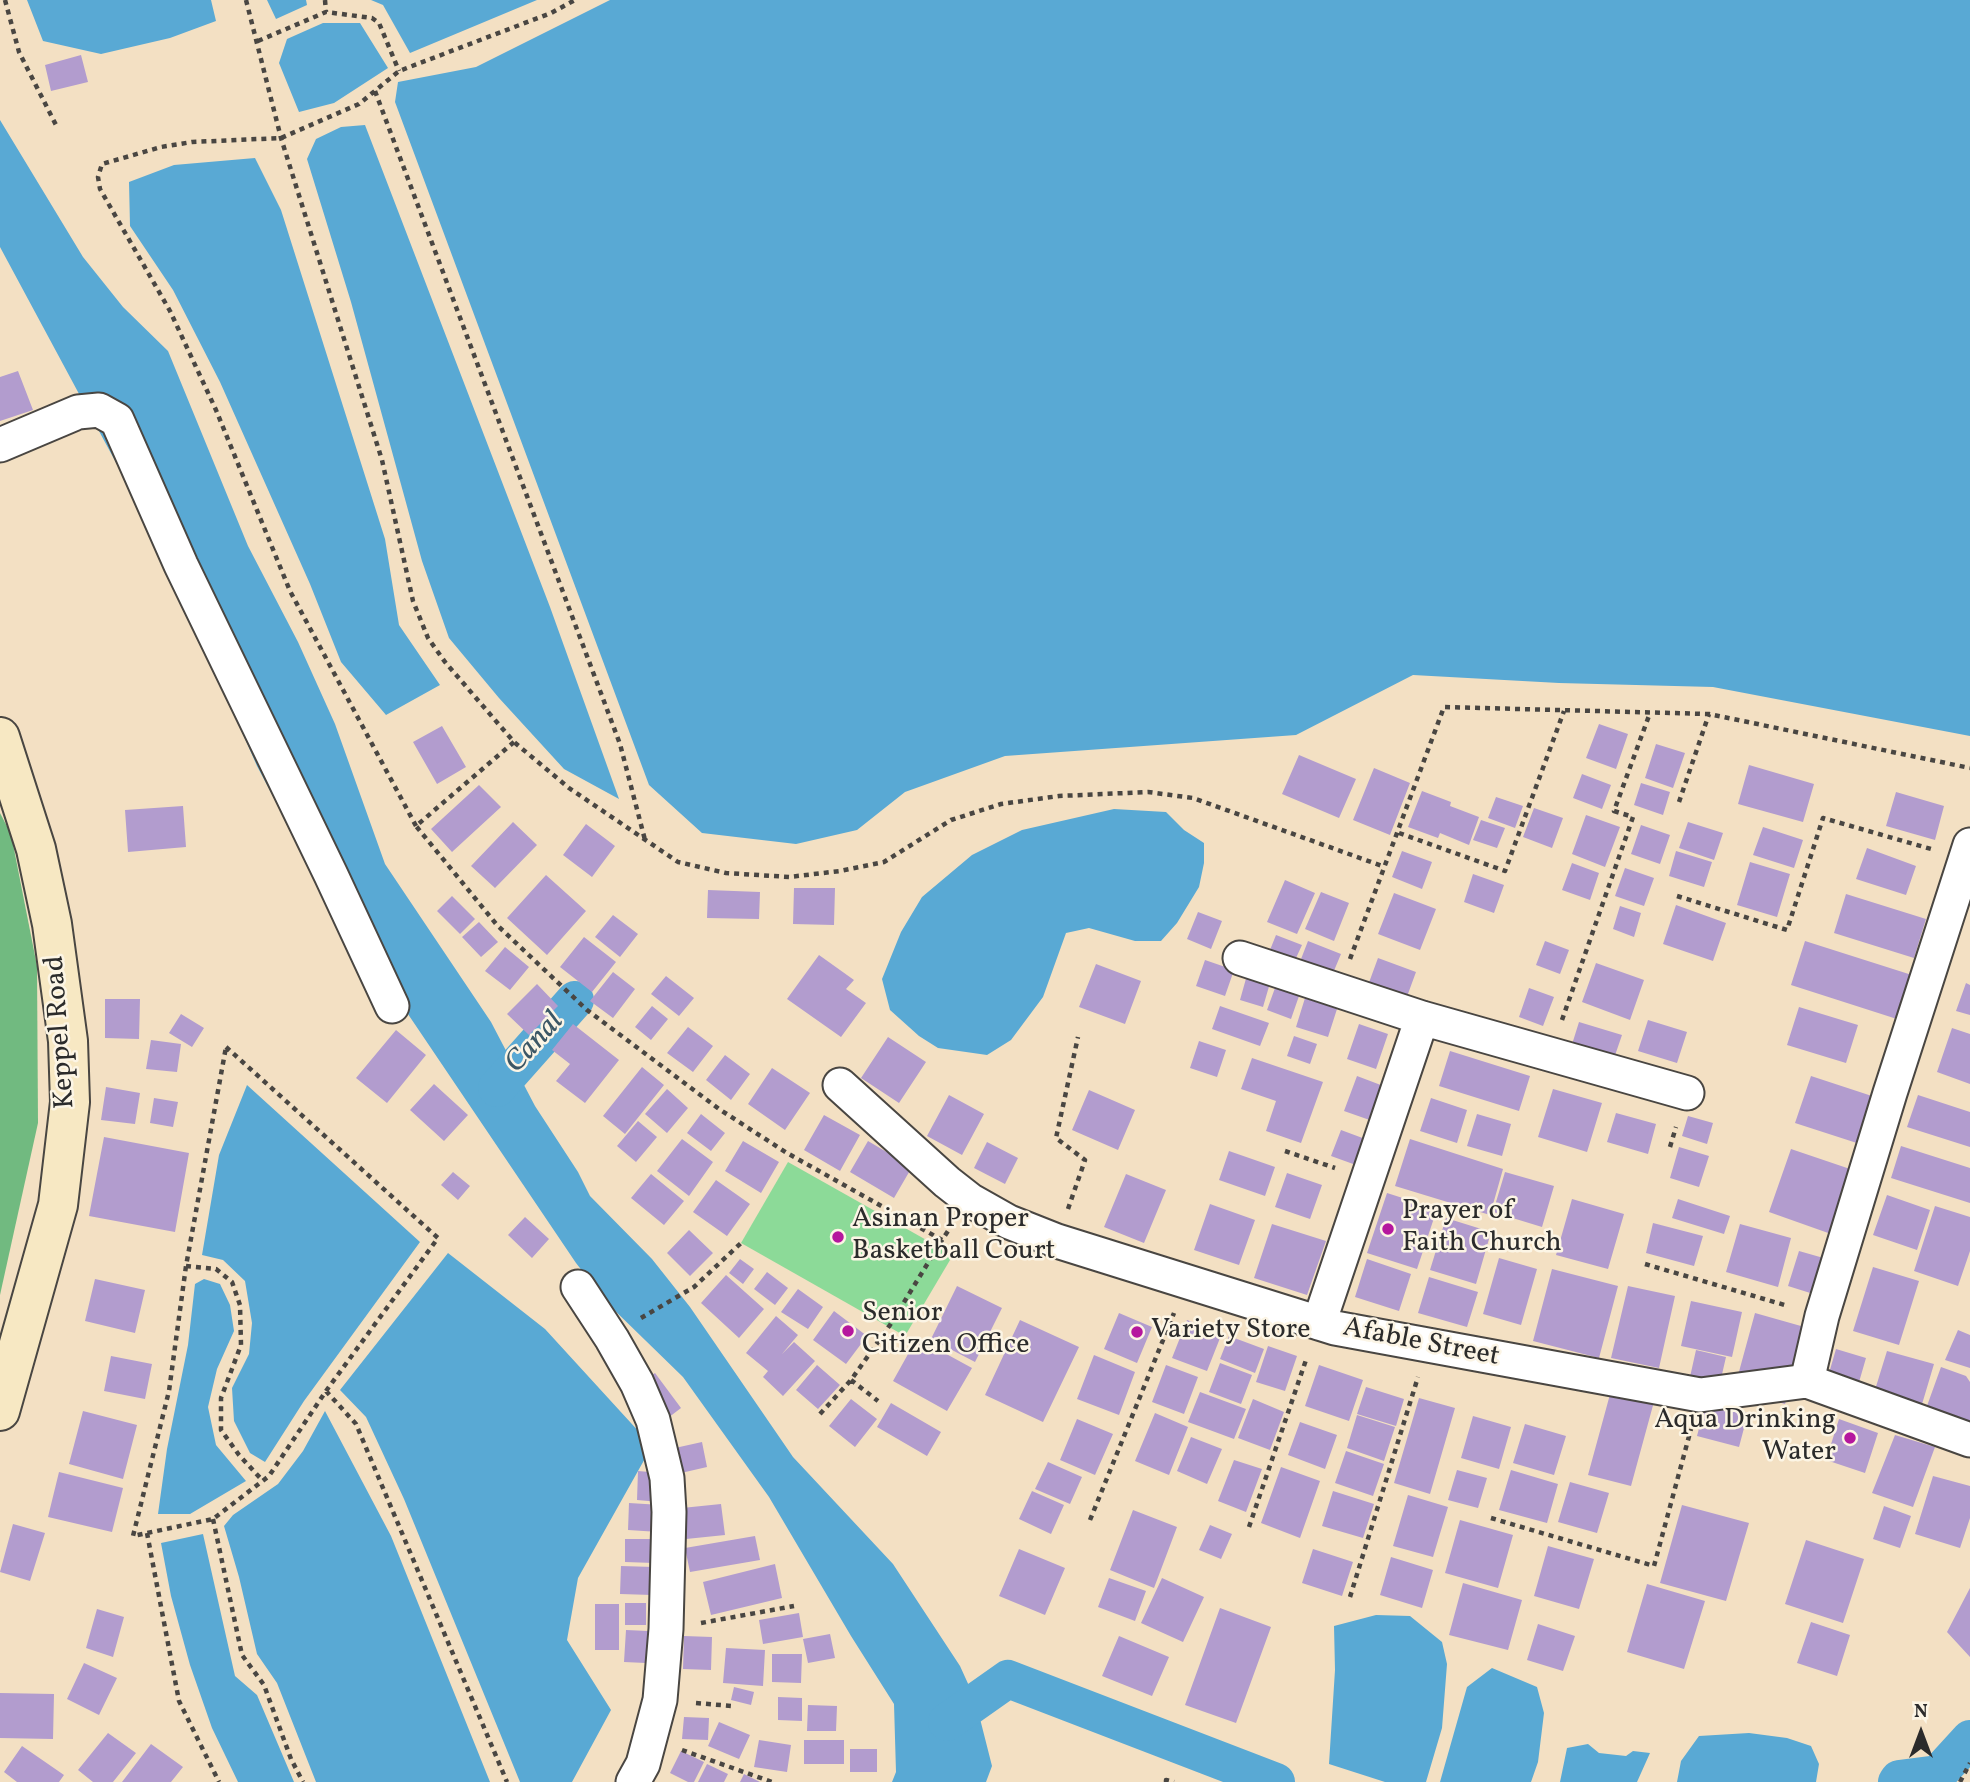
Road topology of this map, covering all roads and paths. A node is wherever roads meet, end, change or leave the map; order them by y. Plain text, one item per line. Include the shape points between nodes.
1 (5, 0) edge
2 (246, 0) edge
3 (325, 0) edge
4 (575, 0) edge
5 (326, 12) junction
6 (258, 41) junction
7 (399, 71) junction
8 (375, 91) junction
9 (56, 125) dead end
10 (281, 138) junction
11 (0, 445) edge
12 (1564, 711) junction
13 (1650, 713) junction
14 (1709, 714) junction
15 (0, 737) edge
16 (514, 742) junction
17 (1970, 768) edge
18 (1679, 802) dead end
19 (416, 826) junction
20 (1399, 833) junction
21 (646, 841) junction
22 (1968, 852) edge
23 (1385, 867) junction
24 (1677, 896) dead end
25 (1240, 958) dead end
26 (1338, 990) junction
27 (391, 1006) dead end
28 (1422, 1018) junction
29 (1078, 1037) dead end
30 (1550, 1053) junction
31 (840, 1085) dead end
32 (1687, 1093) dead end
33 (1285, 1151) dead end
34 (1368, 1180) junction
35 (970, 1200) junction
36 (942, 1240) junction
37 (1056, 1241) junction
38 (741, 1243) dead end
39 (1645, 1264) dead end
40 (186, 1266) junction
41 (1187, 1280) junction
42 (578, 1287) dead end
43 (1822, 1317) junction
44 (636, 1322) dead end
45 (1319, 1323) junction
46 (1428, 1346) junction
47 (851, 1380) junction
48 (1807, 1381) junction
49 (327, 1391) junction
50 (1700, 1395) junction
51 (878, 1401) dead end
52 (0, 1410) edge
53 (820, 1414) dead end
54 (1970, 1440) edge
55 (263, 1481) junction
56 (1491, 1518) dead end
57 (213, 1519) junction
58 (1090, 1520) dead end
59 (1249, 1527) dead end
60 (147, 1533) junction
61 (1350, 1597) dead end
62 (794, 1606) dead end
63 (666, 1629) junction
64 (651, 1739) junction
65 (1970, 1763) edge
66 (219, 1782) edge
67 (303, 1782) edge
68 (507, 1782) edge
69 (633, 1782) edge
70 (772, 1782) edge
71 (1166, 1782) edge
72 (1174, 1782) edge
73 (1960, 1782) edge

1 - 9 path via 19,52
2 - 6 path
3 - 5 path
4 - 7 path
5 - 6 path
5 - 7 path via 379,23
6 - 10 path
7 - 8 path
8 - 10 path via 359,104
8 - 21 path via 620,744
10 - 16 path via 382,460 413,601 439,654
10 - 19 path via 161,147 102,164 100,189 170,311 290,591
11 - 27 street via 78,412 99,410 117,420
12 - 13 path
12 - 20 path via 1444,707
12 - 20 path via 1505,871
13 - 14 path
13 - 30 path via 1614,811 1633,817
14 - 17 path
14 - 18 path
15 - 52 street, Keppel Road via 36,849 52,924 68,1041 70,1102 58,1205
16 - 19 path
16 - 21 path via 569,788
19 - 36 path via 497,925 587,1010 719,1109
20 - 23 path
21 - 23 path via 678,862 726,873 789,877 884,862 951,820 1001,804 1148,792 1193,798
22 - 24 path via 1823,818 1787,930
22 - 43 street
23 - 26 path
25 - 26 street
26 - 28 street
28 - 30 street
28 - 34 street
29 - 37 path via 1056,1138 1085,1160
30 - 32 street
31 - 35 street, Afable Street
33 - 34 path
34 - 45 street
35 - 36 path
35 - 37 street, Afable Street
36 - 47 path
37 - 41 street, Afable Street
38 - 44 path via 694,1287
39 - 43 path
40 - 49 path via 226,1047 438,1238
40 - 55 path via 216,1269 233,1282 240,1305 241,1345 221,1398 221,1430
40 - 60 path via 169,1391 132,1536
41 - 45 street, Afable Street
41 - 58 path
42 - 63 street via 629,1368 657,1435 669,1512
43 - 48 street
45 - 46 street, Afable Street
45 - 59 path
46 - 50 street, Afable Street
46 - 61 path
47 - 51 path
47 - 53 path
48 - 50 street, Afable Street
48 - 54 street, Afable Street
49 - 55 path
49 - 68 path via 356,1424
50 - 56 path via 1654,1566
55 - 57 path
57 - 60 path
57 - 67 path via 242,1655 264,1685
60 - 66 path via 180,1701
62 - 63 path
63 - 64 street via 660,1700
64 - 69 street
64 - 70 path
65 - 73 path
71 - 72 path

